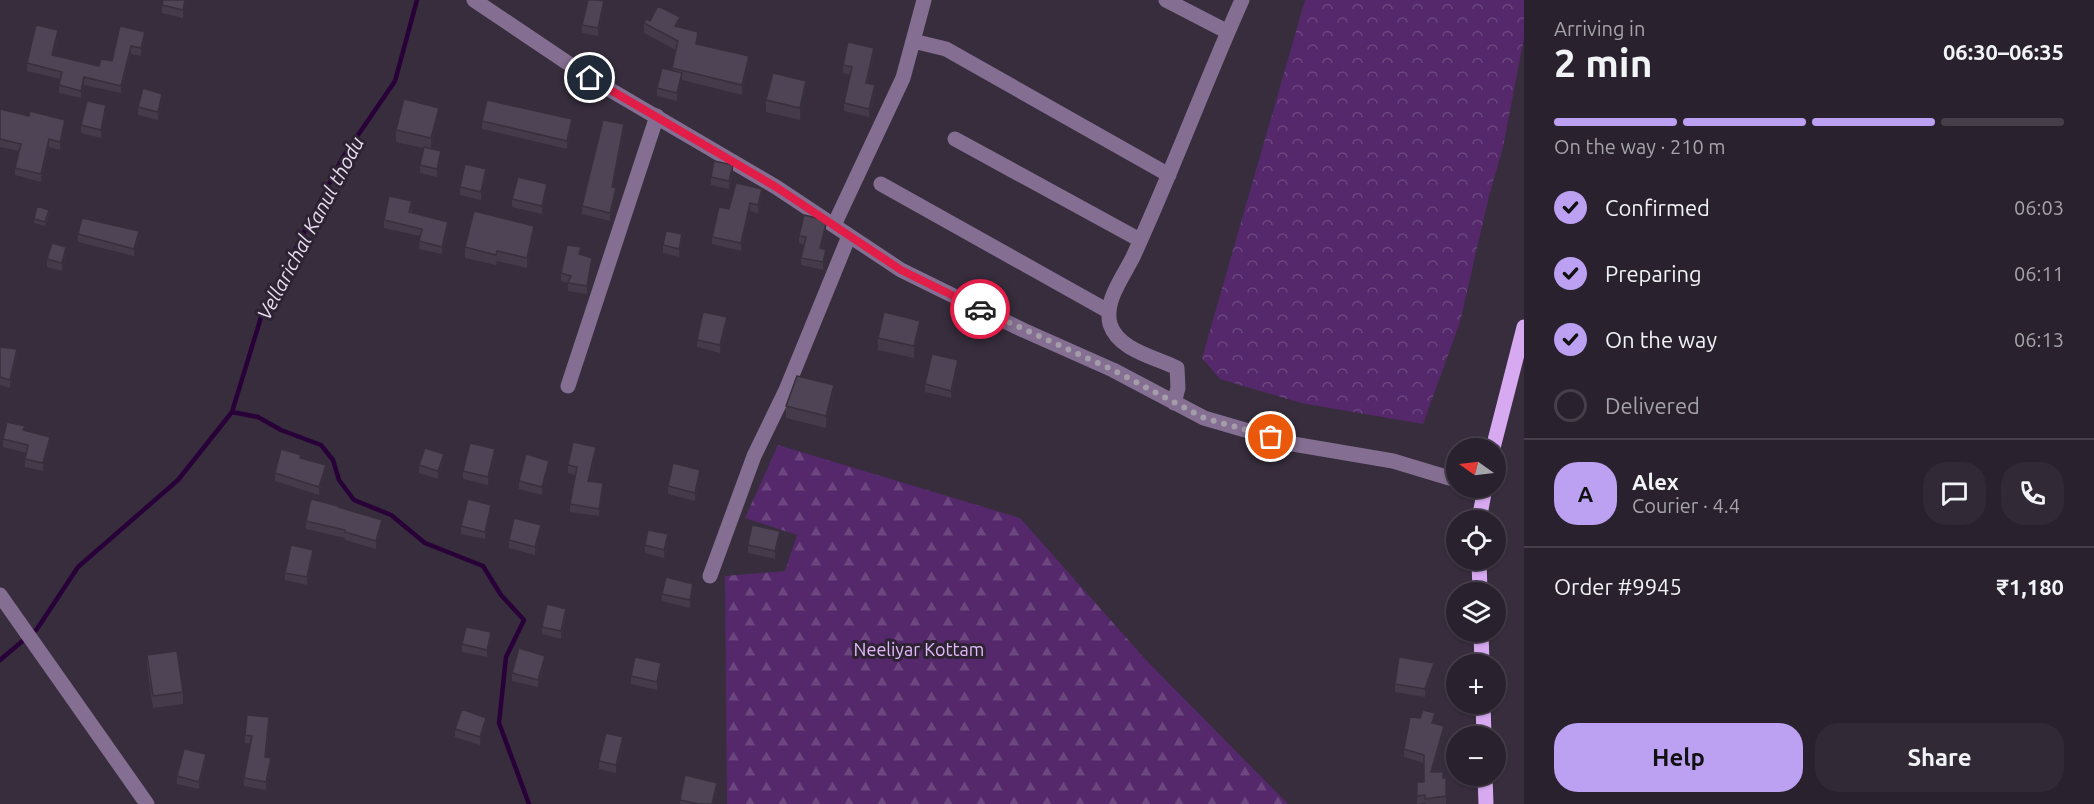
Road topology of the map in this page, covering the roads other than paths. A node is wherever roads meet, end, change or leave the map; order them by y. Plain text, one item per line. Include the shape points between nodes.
1 (474, 0) edge
2 (924, 0) edge
3 (1166, 0) edge
4 (1242, 0) edge
5 (1228, 32) junction
6 (913, 41) junction
7 (657, 116) junction
8 (956, 139) dead end
9 (1169, 175) junction
10 (881, 184) dead end
11 (834, 225) junction
12 (849, 236) junction
13 (1140, 240) junction
14 (1108, 311) junction
15 (1523, 335) edge
16 (568, 386) dead end
17 (1174, 402) junction
18 (1496, 438) edge
19 (1446, 477) edge
20 (710, 576) dead end
21 (0, 595) edge
22 (1485, 786) edge
23 (147, 804) edge
24 (1486, 804) edge

1 - 7 street via 590,78
2 - 6 street
3 - 5 street
4 - 5 street
5 - 9 street
6 - 9 street via 945,49
6 - 11 street via 903,78
7 - 11 street
7 - 16 street
8 - 13 street
9 - 13 street
10 - 14 street
11 - 12 street
12 - 17 street via 901,270
12 - 20 street via 786,390 754,456
13 - 14 street
14 - 17 street via 1111,327 1122,342 1177,368
15 - 18 main road
17 - 19 street via 1204,418 1293,444 1393,461
21 - 23 street
22 - 24 main road

